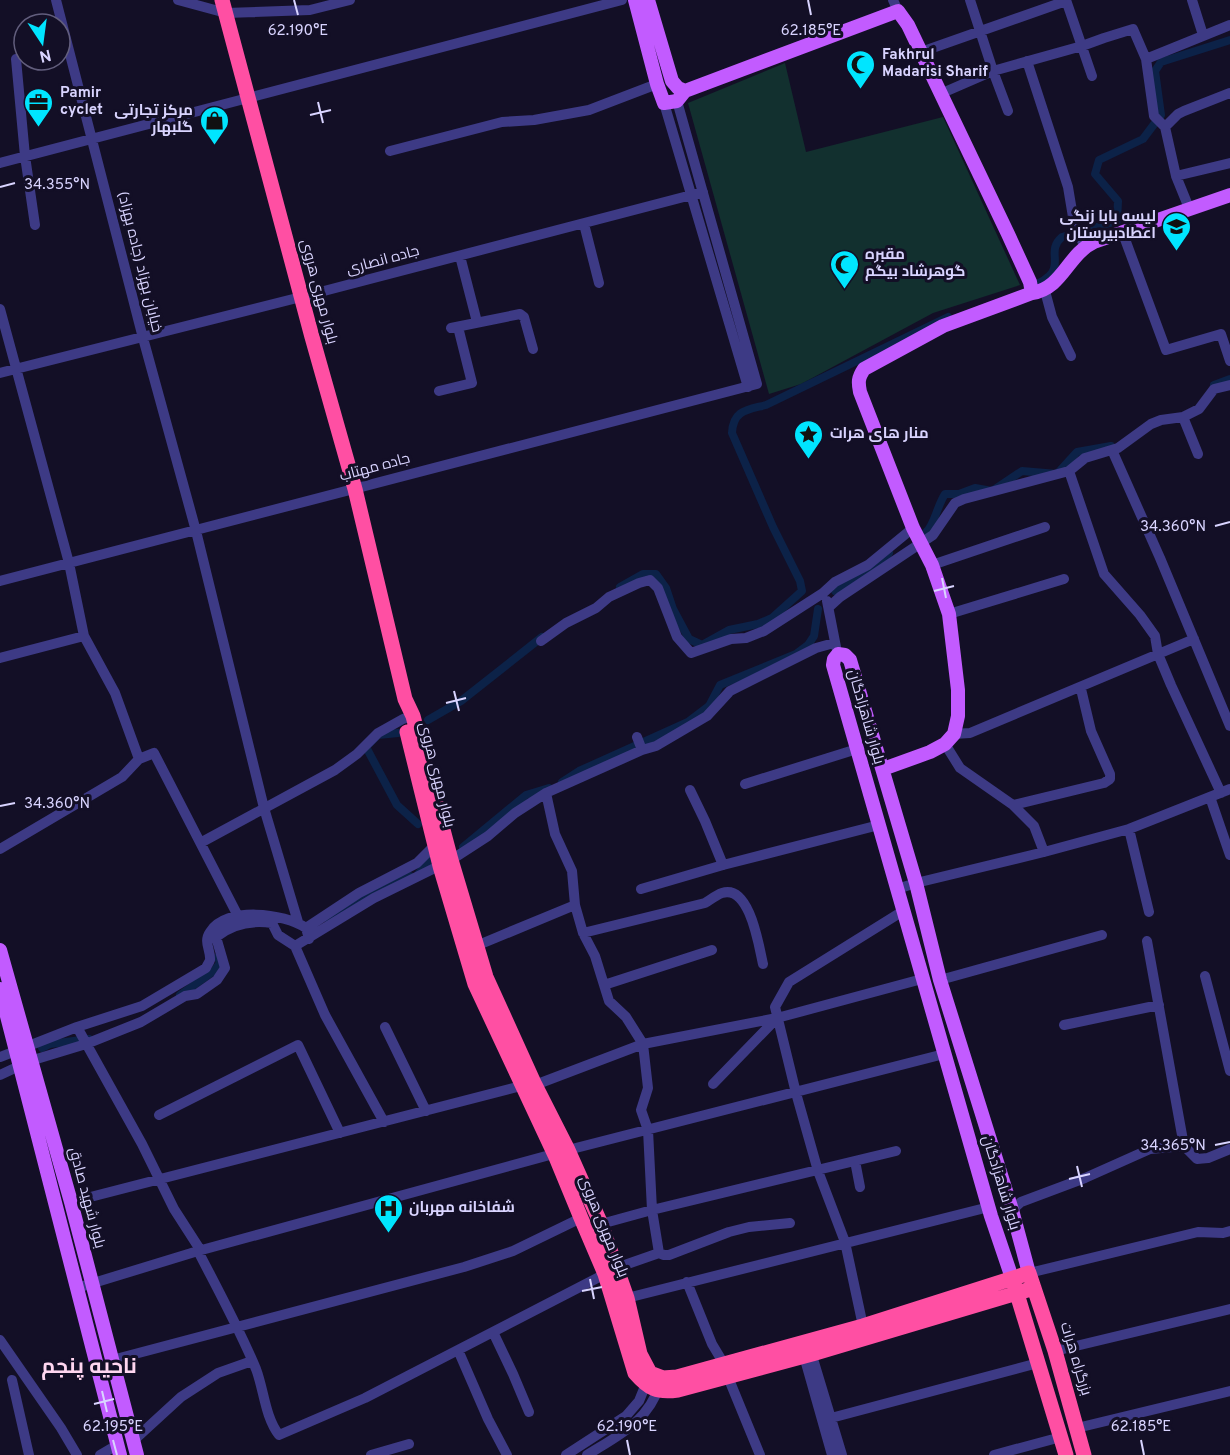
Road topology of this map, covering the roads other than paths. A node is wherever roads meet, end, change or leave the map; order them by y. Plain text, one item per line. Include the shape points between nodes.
1 (56, 0) edge
2 (178, 0) edge
3 (350, 0) edge
4 (622, 0) edge
5 (635, 0) edge
6 (648, 0) edge
7 (970, 0) edge
8 (1066, 0) edge
9 (1192, 0) edge
10 (894, 3) edge
11 (224, 6) edge
12 (1230, 25) edge
13 (980, 30) junction
14 (1203, 35) junction
15 (1083, 46) junction
16 (921, 52) junction
17 (1146, 59) junction
18 (1027, 61) junction
19 (993, 71) junction
20 (16, 72) edge
21 (1092, 76) dead end
22 (657, 84) junction
23 (1230, 93) edge
24 (940, 94) junction
25 (675, 98) junction
26 (248, 99) junction
27 (1008, 111) dead end
28 (1165, 128) junction
29 (93, 138) junction
30 (390, 151) dead end
31 (25, 156) junction
32 (0, 163) edge
33 (1230, 163) edge
34 (1176, 176) junction
35 (698, 194) junction
36 (1230, 195) edge
37 (1188, 208) junction
38 (584, 224) junction
39 (35, 225) dead end
40 (1122, 231) junction
41 (1080, 237) junction
42 (460, 256) junction
43 (599, 283) dead end
44 (1036, 289) junction
45 (301, 297) junction
46 (0, 309) edge
47 (477, 322) junction
48 (1226, 332) edge
49 (143, 338) junction
50 (533, 349) dead end
51 (1071, 356) dead end
52 (1230, 361) edge
53 (16, 369) junction
54 (0, 373) edge
55 (1230, 386) edge
56 (439, 391) dead end
57 (1183, 417) junction
58 (1112, 450) junction
59 (1198, 454) dead end
60 (1069, 471) junction
61 (355, 489) junction
62 (1045, 527) dead end
63 (913, 528) junction
64 (196, 531) junction
65 (922, 543) junction
66 (69, 563) junction
67 (932, 565) junction
68 (1064, 579) dead end
69 (0, 581) edge
70 (823, 592) junction
71 (829, 607) junction
72 (949, 614) junction
73 (84, 636) junction
74 (1194, 639) junction
75 (541, 641) dead end
76 (836, 649) junction
77 (1158, 654) junction
78 (0, 658) edge
79 (1081, 688) junction
80 (408, 717) junction
81 (1230, 726) edge
82 (637, 737) dead end
83 (949, 739) junction
84 (857, 749) junction
85 (642, 750) junction
86 (139, 759) junction
87 (883, 769) junction
88 (745, 784) dead end
89 (690, 790) dead end
90 (546, 793) junction
91 (1220, 793) edge
92 (1014, 805) junction
93 (264, 808) junction
94 (879, 825) junction
95 (1129, 829) junction
96 (202, 842) junction
97 (435, 845) junction
98 (0, 849) edge
99 (1044, 852) junction
100 (1230, 855) edge
101 (446, 863) junction
102 (723, 865) junction
103 (916, 883) junction
104 (641, 889) dead end
105 (897, 889) junction
106 (575, 905) junction
107 (903, 911) junction
108 (1149, 912) dead end
109 (238, 916) junction
110 (302, 925) junction
111 (583, 933) junction
112 (1102, 935) dead end
113 (309, 939) junction
114 (1147, 940) dead end
115 (295, 946) junction
116 (476, 946) junction
117 (0, 950) edge
118 (712, 950) dead end
119 (763, 964) dead end
120 (1205, 976) dead end
121 (922, 979) junction
122 (940, 980) junction
123 (604, 985) junction
124 (0, 989) edge
125 (1159, 1005) junction
126 (777, 1018) junction
127 (1064, 1025) dead end
128 (385, 1027) dead end
129 (82, 1037) junction
130 (644, 1044) junction
131 (21, 1048) junction
132 (944, 1054) junction
133 (0, 1057) edge
134 (25, 1063) junction
135 (1230, 1071) edge
136 (0, 1076) edge
137 (713, 1084) dead end
138 (528, 1086) junction
139 (796, 1093) junction
140 (426, 1111) junction
141 (159, 1114) dead end
142 (384, 1122) junction
143 (648, 1130) junction
144 (340, 1133) junction
145 (1184, 1146) junction
146 (1230, 1149) edge
147 (896, 1151) dead end
148 (561, 1153) junction
149 (855, 1161) junction
150 (818, 1171) junction
151 (160, 1179) junction
152 (860, 1186) dead end
153 (71, 1202) junction
154 (989, 1207) junction
155 (652, 1210) junction
156 (1012, 1210) junction
157 (581, 1218) junction
158 (790, 1223) dead end
159 (601, 1224) junction
160 (1230, 1231) edge
161 (845, 1242) junction
162 (199, 1251) junction
163 (659, 1253) junction
164 (610, 1271) junction
165 (1032, 1280) junction
166 (687, 1282) junction
167 (92, 1284) junction
168 (1014, 1285) junction
169 (77, 1288) junction
170 (627, 1298) junction
171 (1230, 1309) edge
172 (237, 1326) junction
173 (862, 1326) junction
174 (493, 1332) junction
175 (0, 1340) edge
176 (806, 1349) junction
177 (458, 1350) junction
178 (1055, 1351) junction
179 (112, 1360) junction
180 (252, 1361) junction
181 (1038, 1363) junction
182 (726, 1370) junction
183 (24, 1375) junction
184 (12, 1380) junction
185 (654, 1382) junction
186 (0, 1383) edge
187 (1230, 1391) edge
188 (529, 1412) dead end
189 (831, 1418) junction
190 (1077, 1428) junction
191 (1061, 1437) junction
192 (133, 1441) junction
193 (409, 1444) dead end
194 (118, 1450) edge
195 (29, 1455) edge
196 (77, 1455) edge
197 (100, 1455) edge
198 (137, 1455) edge
199 (371, 1455) edge
200 (507, 1455) edge
201 (566, 1455) edge
202 (587, 1455) edge
203 (760, 1455) edge
204 (832, 1455) edge
205 (842, 1455) edge
206 (994, 1455) edge
207 (1066, 1455) edge
208 (1084, 1455) edge

1 - 29 street, خیابان بهزاد (جاده بهزاد)
2 - 11 street
3 - 11 street via 310,10
4 - 26 street
5 - 22 main road
6 - 25 main road via 672,81 678,88
7 - 13 street
8 - 13 street
8 - 15 street
9 - 14 street
10 - 16 main road
10 - 25 main road
11 - 26 highway, بلوار مهری هروی
12 - 14 street
13 - 16 street
13 - 19 street
14 - 17 street
15 - 17 street via 1133,29
15 - 18 street
15 - 21 street
16 - 24 main road
17 - 28 street via 1154,116
18 - 19 street
18 - 41 street
19 - 24 street
19 - 27 street
20 - 31 street
22 - 25 main road
22 - 30 street via 590,110 502,122
23 - 28 street via 1178,114
24 - 44 main road
25 - 35 street
26 - 29 street
26 - 45 highway, بلوار مهری هروی
28 - 34 street
29 - 31 street
29 - 49 street, خیابان بهزاد (جاده بهزاد)
31 - 32 street
31 - 39 street
33 - 34 street
34 - 37 street
35 - 38 street, جاده انصاری
35 - 61 street, جاده مهتاب via 753,386
36 - 37 main road
37 - 40 main road
38 - 42 street, جاده انصاری
38 - 43 street
40 - 41 main road
40 - 48 street via 1166,350
41 - 44 main road via 1059,278
42 - 45 street, جاده انصاری
42 - 47 street
44 - 51 street
44 - 63 main road via 943,326 864,369 859,376 860,392
45 - 49 street, جاده انصاری
45 - 61 highway, بلوار مهری هروی
46 - 53 street
47 - 50 street via 520,314
47 - 56 street via 455,327 471,384
48 - 52 street
49 - 53 street, جاده انصاری
49 - 64 street, خیابان بهزاد (جاده بهزاد)
53 - 54 street, جاده انصاری
53 - 66 street
55 - 57 street via 1214,389 1199,409
57 - 58 street via 1151,424
57 - 59 street
58 - 60 street via 1084,458
58 - 74 street
60 - 65 street via 964,499 956,503 933,535
60 - 77 street via 1104,574 1155,636
61 - 64 street, جاده مهتاب
61 - 80 highway, بلوار مهری هروی
62 - 67 street
63 - 65 main road
63 - 70 street via 868,565
64 - 66 street, جاده مهتاب
64 - 93 street, خیابان بهزاد (جاده بهزاد)
65 - 67 main road
65 - 71 street
66 - 69 street, جاده مهتاب
66 - 73 street
67 - 72 main road
68 - 72 street
70 - 71 street
70 - 75 street via 764,631 691,653 677,637 658,588 650,580 609,597
71 - 76 street
72 - 83 main road via 958,716
73 - 78 street
73 - 86 street via 115,693
74 - 77 street
74 - 81 street
76 - 84 main road, بلوار شاهزادگان via 833,665
76 - 85 street via 816,648 730,691 707,716
76 - 87 main road, بلوار شاهزادگان via 850,660
77 - 79 street
77 - 91 street
79 - 83 street
79 - 92 street via 1091,730 1110,779
80 - 93 street via 378,734 335,770
80 - 97 highway, بلوار مهری هروی
80 - 101 highway, بلوار مهری هروی
82 - 85 street
83 - 87 main road via 930,752
83 - 92 street via 960,768
84 - 88 street
84 - 94 main road, بلوار شاهزادگان
85 - 90 street
86 - 96 street via 154,753
86 - 98 street via 122,777
87 - 103 main road, بلوار شاهزادگان
89 - 102 street
90 - 101 street
90 - 106 street via 555,834 572,871
91 - 95 street
91 - 100 street
92 - 99 street via 1034,826
93 - 96 street
93 - 110 street, خیابان بهزاد (جاده بهزاد)
94 - 102 street
94 - 105 main road, بلوار شاهزادگان
95 - 99 street
95 - 108 street
96 - 109 street
97 - 101 highway, بلوار مهری هروی
97 - 110 street via 417,863
99 - 103 street
101 - 113 street via 374,898
101 - 116 highway, بلوار مهری هروی
101 - 138 highway, بلوار مهری هروی via 475,984
102 - 104 street
103 - 105 street
103 - 122 main road, بلوار شاهزادگان
105 - 107 main road, بلوار شاهزادگان
106 - 111 street
106 - 116 street
107 - 121 main road, بلوار شاهزادگان
107 - 126 street via 789,982 775,1007
109 - 110 street via 265,914
109 - 129 street via 210,930 210,959 206,968
110 - 113 street, خیابان بهزاد (جاده بهزاد)
111 - 119 street via 705,903 729,892 745,903
111 - 123 street
112 - 122 street
113 - 115 street
114 - 125 street
115 - 129 street via 278,935 272,923 256,921 227,929 216,937 225,968 217,981 141,1022
115 - 142 street via 325,1015
116 - 138 highway, بلوار مهری هروی
117 - 131 main road, بلوار شهید صادق
118 - 123 street
120 - 135 street
121 - 126 street
121 - 132 main road, بلوار شاهزادگان
122 - 156 main road, بلوار شاهزادگان
123 - 130 street via 609,1000
124 - 131 main road, بلوار شهید صادق
125 - 127 street
125 - 145 street
126 - 130 street
126 - 137 street
126 - 139 street
128 - 140 street
129 - 131 street
129 - 134 street
129 - 151 street
130 - 138 street
130 - 143 street via 648,1088 641,1110
131 - 133 street
131 - 134 main road, بلوار شهید صادق
132 - 139 street
132 - 154 main road, بلوار شاهزادگان
134 - 136 street
134 - 153 main road, بلوار شهید صادق
134 - 169 main road, بلوار شهید صادق
138 - 140 street
138 - 148 highway, بلوار مهری هروی
139 - 143 street
139 - 150 street
140 - 142 street
141 - 144 street via 298,1045
142 - 144 street
143 - 148 street
143 - 155 street
144 - 151 street
145 - 146 street via 1197,1159
145 - 156 street via 1150,1149 1021,1202
147 - 149 street
148 - 157 highway, بلوار مهری هروی
148 - 159 highway, بلوار مهری هروی
148 - 162 street
149 - 150 street
149 - 152 street
150 - 155 street
150 - 161 street
151 - 153 street
151 - 162 street
153 - 167 main road, بلوار شهید صادق
154 - 161 street
154 - 168 main road, بلوار شاهزادگان
155 - 159 street
155 - 163 street
156 - 165 main road, بلوار شاهزادگان
157 - 164 highway, بلوار مهری هروی
157 - 172 street via 513,1251 464,1267
158 - 163 street via 749,1227 669,1255
159 - 164 highway, بلوار مهری هروی
160 - 165 street via 1198,1232
161 - 166 street
161 - 173 street
162 - 167 street
162 - 172 street
163 - 164 street
164 - 170 highway, بلوار مهری هروی
164 - 174 street
164 - 185 highway, بلوار مهری هروی via 635,1373
165 - 168 highway
165 - 178 highway, بزرگراه هرات
166 - 170 street
166 - 182 street
167 - 169 street
167 - 179 main road, بلوار شهید صادق
168 - 173 highway
168 - 176 highway
168 - 181 highway
169 - 194 main road, بلوار شهید صادق
170 - 185 highway, بلوار مهری هروی via 640,1354
171 - 178 street
172 - 179 street
172 - 180 street
173 - 176 highway
174 - 177 street
174 - 188 street
175 - 183 street
176 - 182 highway
176 - 189 street
176 - 204 street
177 - 180 street via 364,1398 279,1435
177 - 200 street
178 - 190 highway, بزرگراه هرات
179 - 192 main road, بلوار شهید صادق
180 - 192 street via 218,1373 181,1397
181 - 189 street
181 - 191 highway
182 - 185 highway
182 - 203 street
183 - 184 street
183 - 196 street
184 - 186 street
184 - 195 street
185 - 201 street via 626,1416
185 - 202 street via 649,1408 636,1424
187 - 190 street
189 - 205 street
190 - 208 highway, بزرگراه هرات
191 - 206 street
191 - 207 highway
192 - 198 main road, بلوار شهید صادق
193 - 199 street
194 - 197 street

